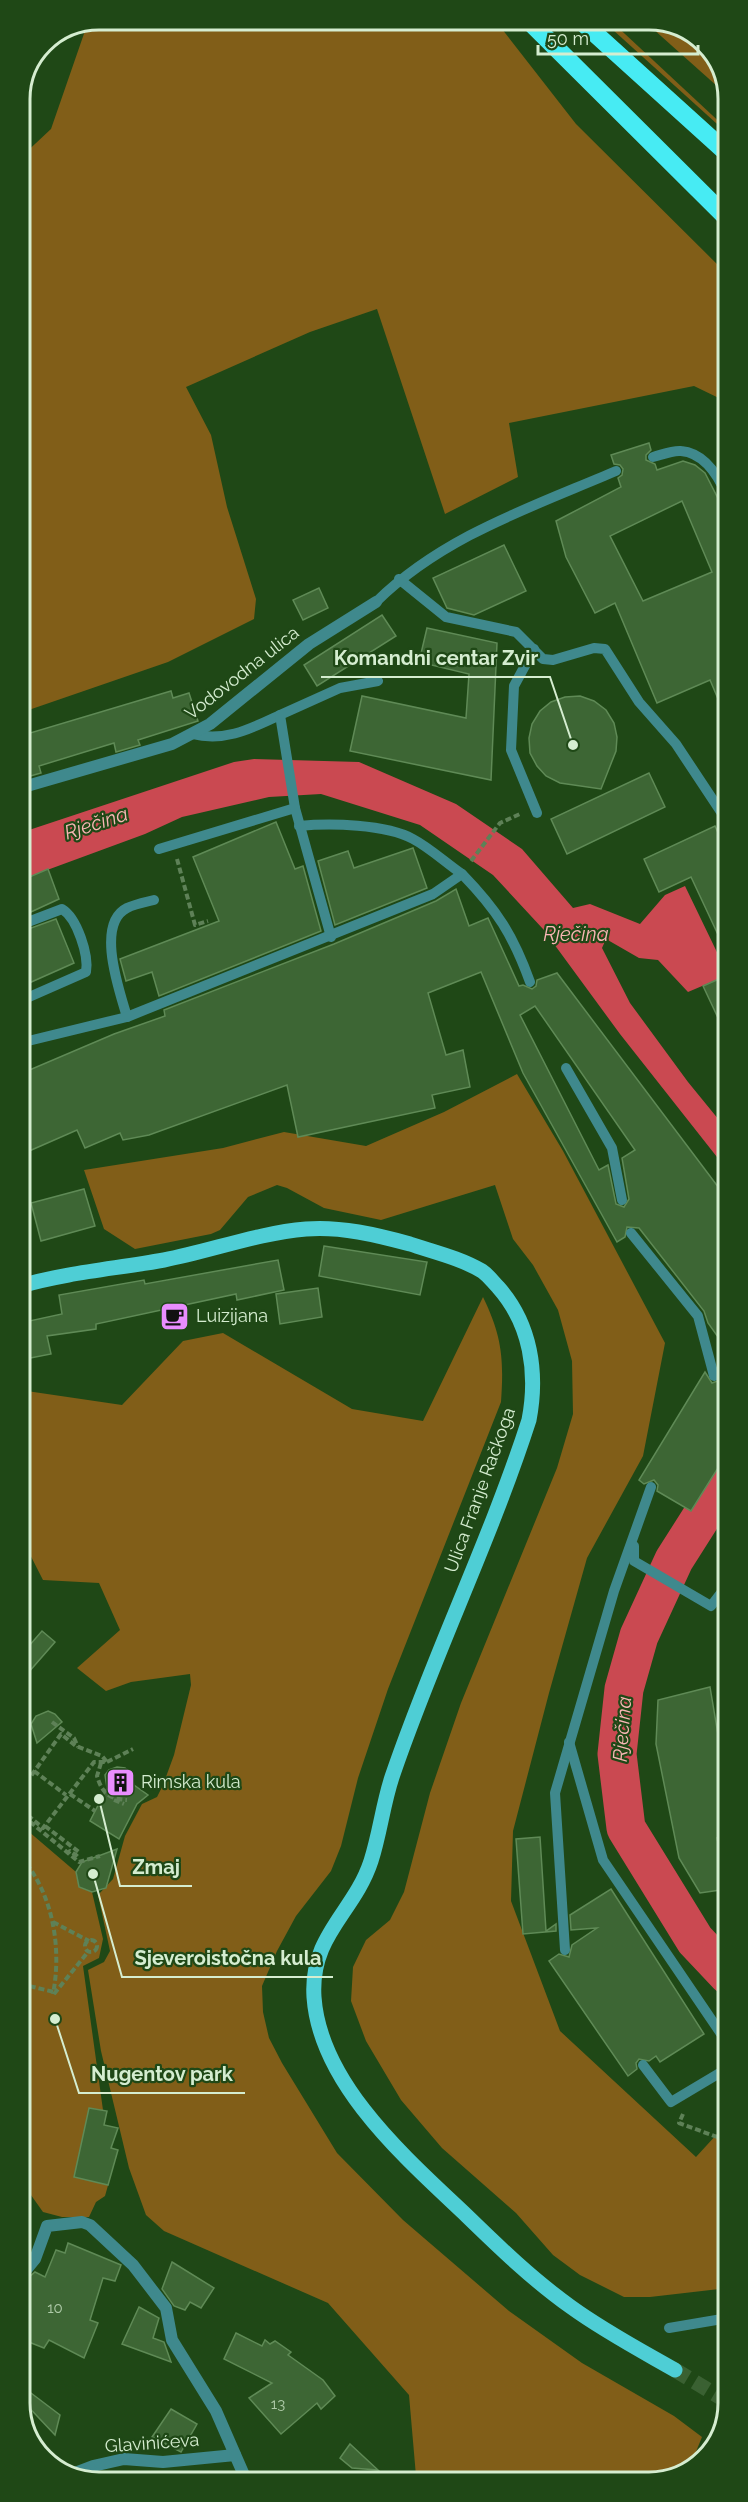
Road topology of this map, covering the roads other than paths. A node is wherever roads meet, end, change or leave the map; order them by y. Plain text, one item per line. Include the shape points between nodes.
1 (538, 30) edge
2 (591, 30) edge
3 (718, 145) edge
4 (718, 209) edge
5 (653, 457) dead end
6 (616, 471) dead end
7 (718, 475) edge
8 (399, 579) junction
9 (376, 602) joint
10 (534, 649) junction
11 (378, 681) dead end
12 (280, 715) junction
13 (192, 734) junction
14 (30, 785) edge
15 (718, 807) edge
16 (295, 808) junction
17 (537, 813) road end
18 (299, 826) junction
19 (159, 849) dead end
20 (462, 874) junction
21 (154, 900) dead end
22 (30, 921) edge
23 (331, 937) junction
24 (530, 982) dead end
25 (30, 997) edge
26 (127, 1017) junction
27 (30, 1041) edge
28 (566, 1068) dead end
29 (622, 1200) dead end
30 (631, 1233) dead end
31 (30, 1283) edge
32 (714, 1376) dead end
33 (651, 1488) dead end
34 (635, 1535) junction
35 (718, 1597) edge
36 (569, 1742) junction
37 (565, 1950) dead end
38 (718, 2028) edge
39 (643, 2065) dead end
40 (718, 2074) edge
41 (30, 2265) edge
42 (718, 2320) edge
43 (669, 2328) dead end
44 (675, 2370) tunnel mouth
45 (235, 2455) junction
46 (82, 2470) edge
47 (243, 2472) edge

1 - 4 highway
2 - 3 highway
5 - 7 lane via 681,451 700,458
6 - 8 lane via 466,535
8 - 9 lane
8 - 10 lane via 446,617 516,632
9 - 13 street, Vodovodna ulica via 309,644
10 - 15 lane via 543,658 553,660 594,648 605,649 639,702 676,744
10 - 17 lane via 514,686 511,750
11 - 12 lane via 340,688
12 - 13 lane via 252,729 213,739
12 - 16 lane
13 - 14 street, Vodovodna ulica via 172,744
16 - 18 lane
16 - 19 lane
18 - 20 lane via 369,827 412,838
18 - 23 lane
20 - 23 lane via 433,894
20 - 24 lane via 504,923 517,945
21 - 26 lane via 125,908 111,936 111,959
22 - 25 lane via 62,909 69,914 88,961 86,972
23 - 26 lane
26 - 27 lane
28 - 29 lane via 612,1148
30 - 32 lane via 698,1316
31 - 44 main road, Ulica Franje Račkoga via 65,1274 207,1252 307,1228 344,1230 454,1257 484,1272 516,1312 531,1356 534,1381 529,1420 391,1779 369,1866 327,1933 314,1986 318,2024 347,2084 376,2127 418,2171 539,2284 582,2315
33 - 34 lane
34 - 35 lane via 634,1561 711,1606
34 - 36 lane
36 - 37 lane via 555,1793
36 - 38 lane via 603,1860
39 - 40 lane via 671,2102
41 - 45 street via 47,2226 82,2222 103,2235 133,2265 166,2308 172,2340 216,2411
42 - 43 lane
45 - 46 street, Glavinićeva via 163,2462 124,2459
45 - 47 street

